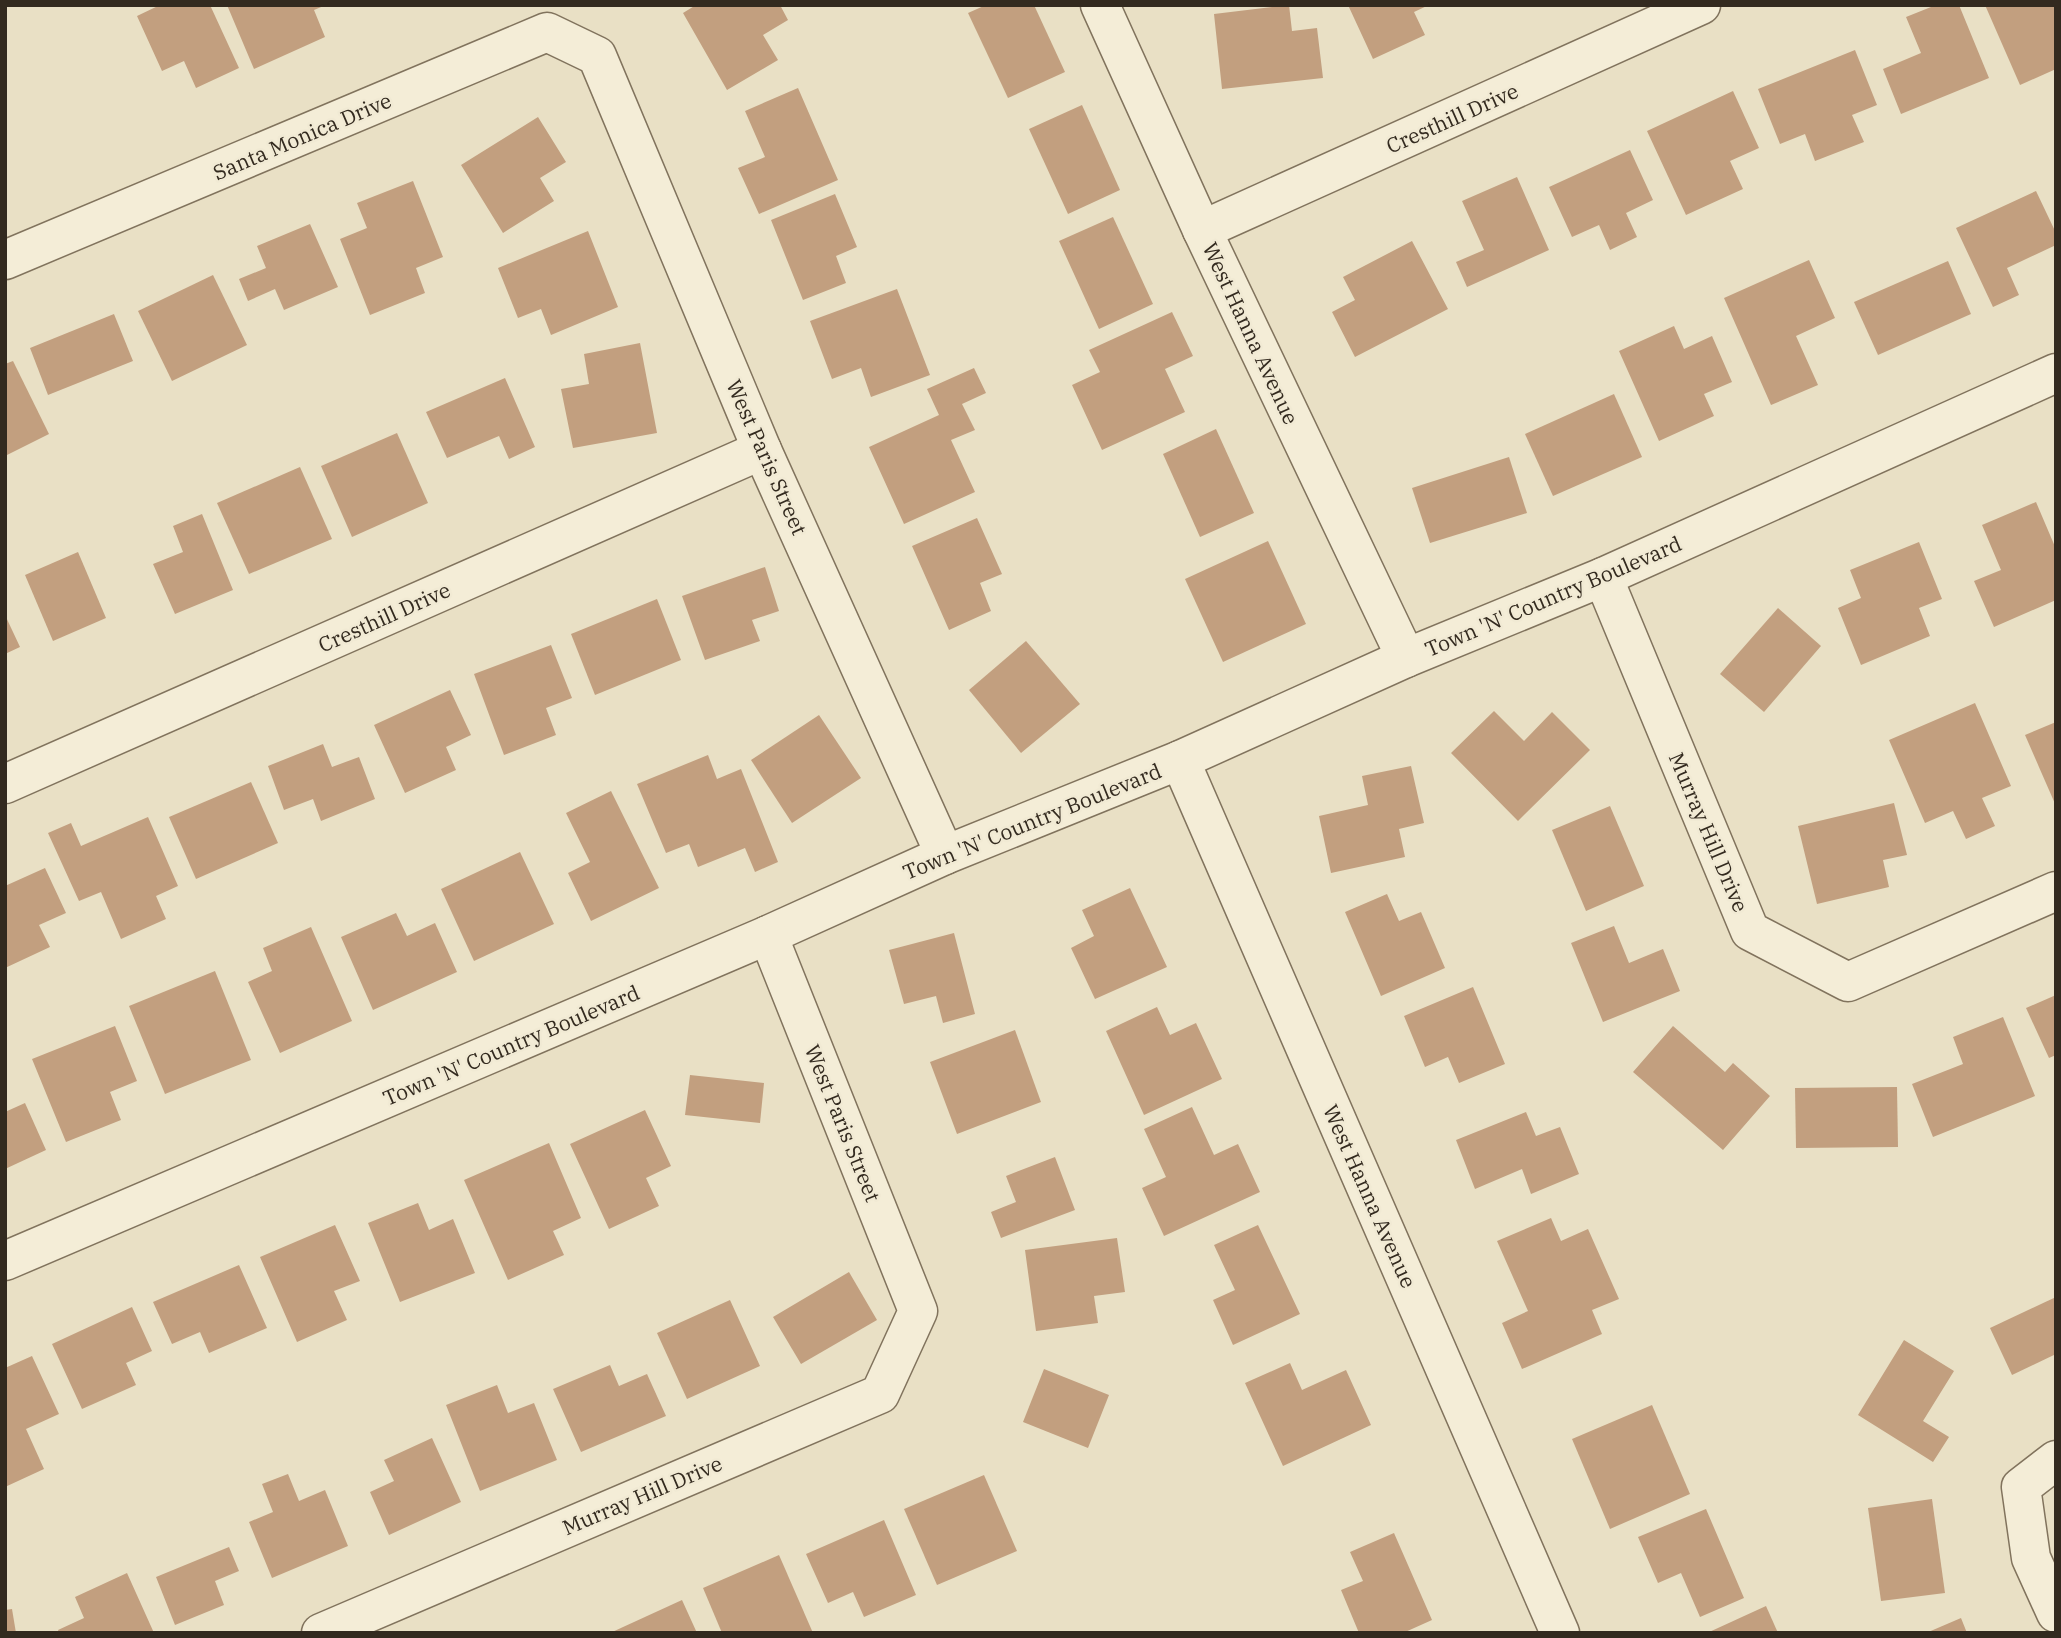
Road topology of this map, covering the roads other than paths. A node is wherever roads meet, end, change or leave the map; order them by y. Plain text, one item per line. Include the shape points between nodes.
1 (1100, 5) edge
2 (1701, 5) edge
3 (597, 56) joint
4 (1202, 230) junction
5 (5, 260) edge
6 (2056, 373) edge
7 (762, 450) junction
8 (1603, 577) junction
9 (1406, 658) junction
10 (1180, 760) junction
11 (5, 784) edge
12 (946, 855) junction
13 (2056, 891) edge
14 (768, 935) junction
15 (5, 1261) edge
16 (918, 1311) joint
17 (2056, 1460) edge
18 (2056, 1613) edge
19 (321, 1633) edge
20 (1560, 1633) edge

1 - 4 street, West Hanna Avenue
2 - 4 street, Cresthill Drive
3 - 5 street, Santa Monica Drive via 547,32
3 - 7 street, West Paris Street
4 - 9 street, West Hanna Avenue
6 - 8 street, Town 'N' Country Boulevard
7 - 11 street, Cresthill Drive
7 - 12 street, West Paris Street
8 - 9 street, Town 'N' Country Boulevard
8 - 13 street, Murray Hill Drive via 1750,931 1848,982
9 - 10 street, Town 'N' Country Boulevard
10 - 12 street, Town 'N' Country Boulevard
10 - 20 street, West Hanna Avenue
12 - 14 street, Town 'N' Country Boulevard
14 - 15 street, Town 'N' Country Boulevard
14 - 16 street, West Paris Street
16 - 19 street, Murray Hill Drive via 880,1394
17 - 18 street via 2021,1487 2031,1558

